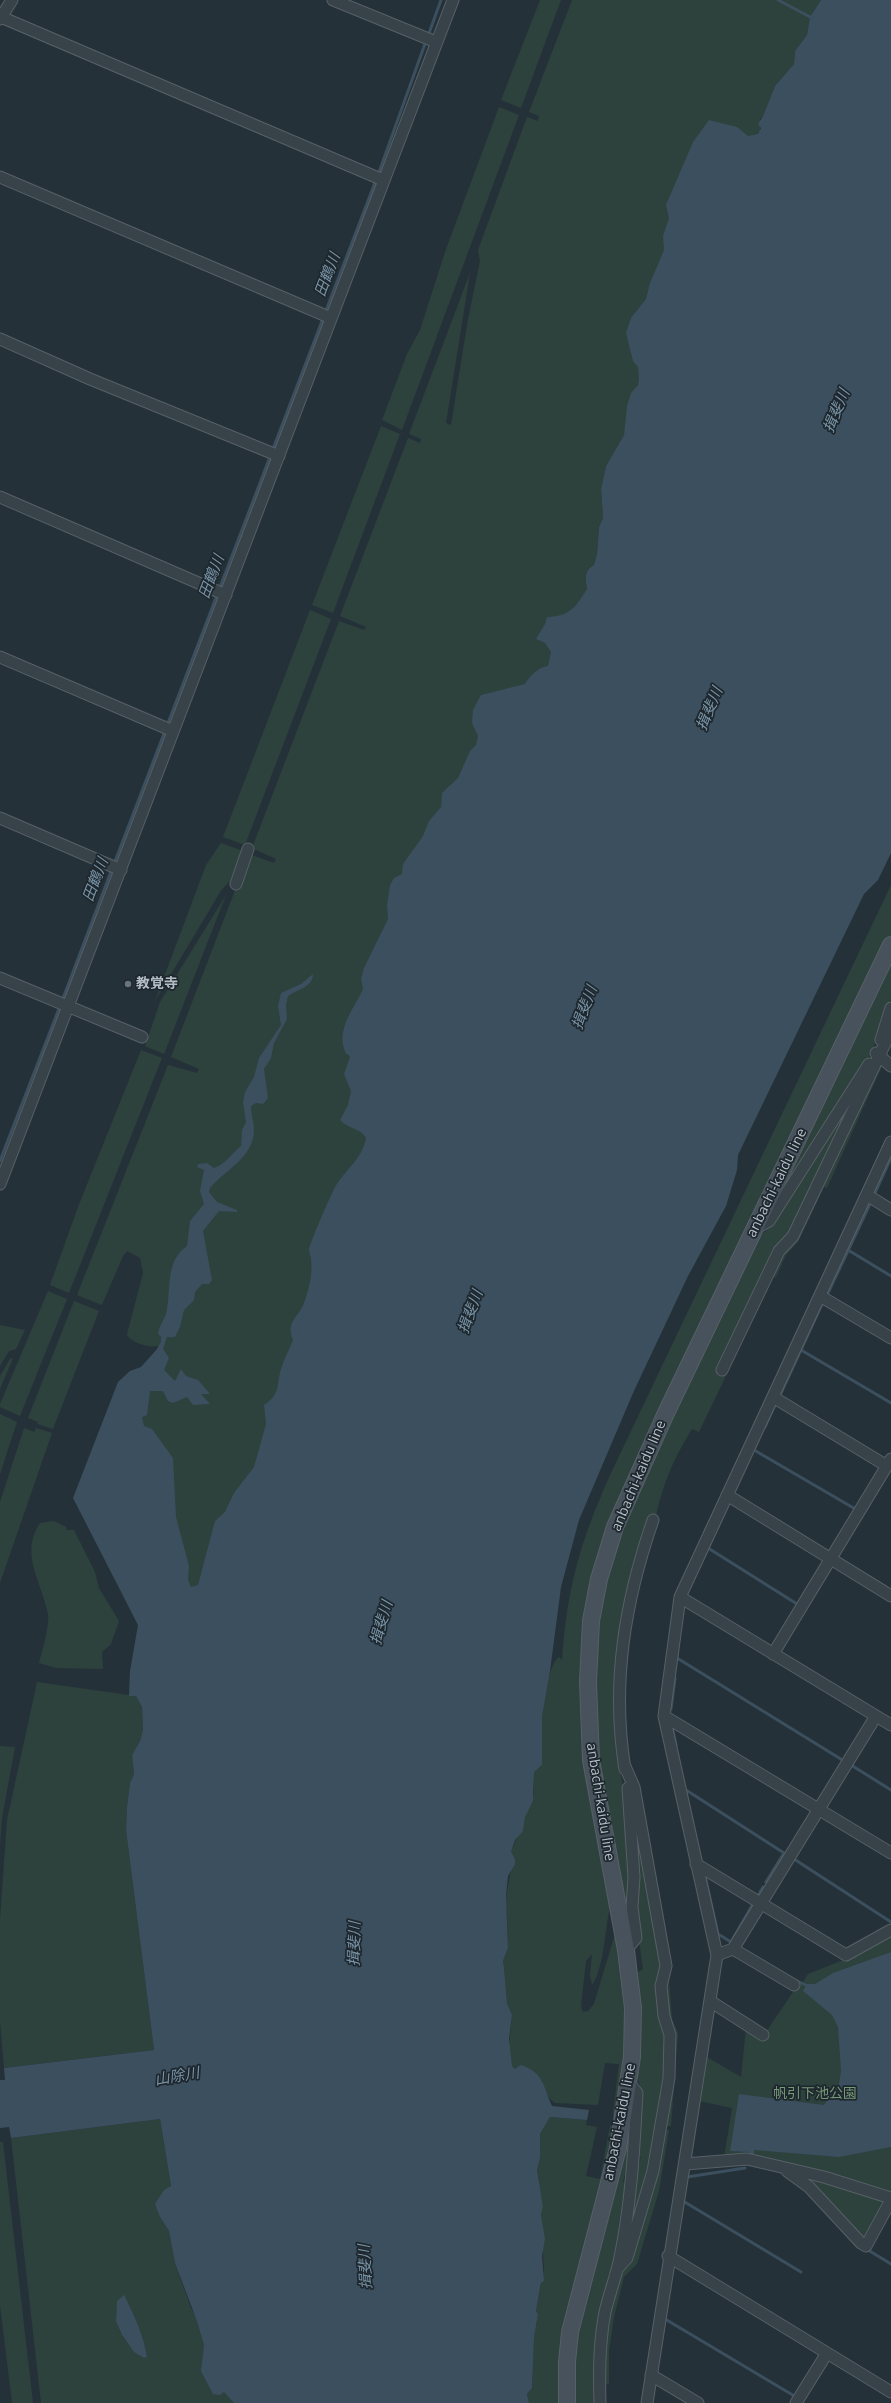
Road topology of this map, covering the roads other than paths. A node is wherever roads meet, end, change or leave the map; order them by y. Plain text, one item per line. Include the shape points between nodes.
1 (12, 0) edge
2 (333, 0) edge
3 (452, 0) edge
4 (1, 18) edge
5 (431, 40) junction
6 (0, 177) edge
7 (379, 178) junction
8 (330, 318) junction
9 (0, 339) edge
10 (278, 456) junction
11 (0, 497) edge
12 (225, 594) junction
13 (0, 657) edge
14 (168, 729) junction
15 (0, 818) edge
16 (248, 849) dead end
17 (120, 869) junction
18 (236, 884) dead end
19 (891, 945) edge
20 (0, 978) edge
21 (63, 1005) junction
22 (891, 1008) edge
23 (891, 1031) edge
24 (142, 1037) dead end
25 (878, 1054) junction
26 (891, 1066) edge
27 (891, 1142) edge
28 (5, 1161) edge
29 (0, 1184) edge
30 (867, 1195) junction
31 (891, 1210) edge
32 (756, 1228) junction
33 (820, 1296) junction
34 (891, 1338) edge
35 (722, 1370) dead end
36 (773, 1397) junction
37 (889, 1463) edge
38 (727, 1495) junction
39 (653, 1520) dead end
40 (831, 1560) junction
41 (891, 1596) edge
42 (680, 1597) junction
43 (773, 1654) junction
44 (664, 1716) junction
45 (876, 1716) junction
46 (891, 1725) edge
47 (624, 1764) junction
48 (819, 1809) junction
49 (891, 1853) edge
50 (696, 1864) junction
51 (760, 1904) junction
52 (891, 1930) edge
53 (733, 1949) junction
54 (626, 1950) junction
55 (717, 1955) junction
56 (794, 1985) dead end
57 (710, 2001) junction
58 (763, 2035) dead end
59 (630, 2084) junction
60 (685, 2164) junction
61 (782, 2167) junction
62 (891, 2199) edge
63 (668, 2256) junction
64 (618, 2268) junction
65 (827, 2353) junction
66 (651, 2375) junction
67 (891, 2392) edge
68 (567, 2403) edge
69 (600, 2403) edge
70 (647, 2403) edge
71 (698, 2403) edge
72 (796, 2403) edge

1 - 4 street
2 - 5 street
3 - 5 street
4 - 7 street
5 - 7 street
6 - 8 street
7 - 8 street
8 - 10 street
9 - 10 street
10 - 12 street
11 - 12 street
12 - 14 street
13 - 14 street
14 - 17 street
15 - 17 street
16 - 18 street
17 - 21 street
19 - 32 main road, anbachi-kaidu line
20 - 21 street
21 - 24 street
21 - 28 street
22 - 25 street
23 - 25 street
25 - 26 street
25 - 32 street via 769,1221
25 - 35 street via 793,1236 779,1251
27 - 30 street
28 - 29 street
30 - 31 street
30 - 33 street
32 - 54 main road, anbachi-kaidu line via 666,1414 615,1527 599,1579 591,1621 588,1682 591,1760
33 - 34 street
33 - 36 street
36 - 37 street
36 - 38 street
37 - 40 street
38 - 40 street
38 - 42 street
39 - 47 street via 636,1568 622,1646 620,1715
40 - 41 street
40 - 43 street
42 - 43 street
42 - 44 street
43 - 45 street
44 - 48 street
44 - 50 street
45 - 46 street
45 - 48 street
47 - 54 street via 628,1786 636,1938
47 - 64 street via 634,1787 666,1966 661,1986 664,2016 670,2035 669,2078 653,2171 627,2258
48 - 49 street
48 - 51 street
50 - 51 street
50 - 55 street
51 - 52 street via 846,1955
51 - 53 street
53 - 55 street
53 - 56 street
54 - 59 main road, anbachi-kaidu line via 633,2008
55 - 57 street
57 - 58 street
57 - 60 street
59 - 64 street via 637,2093 634,2153
59 - 68 main road, anbachi-kaidu line via 618,2148 570,2332
60 - 61 street via 747,2159
60 - 63 street
61 - 62 street
61 - 62 street via 809,2187 866,2246
63 - 65 street
63 - 66 street
64 - 69 street via 605,2311 601,2337 598,2360
65 - 67 street
65 - 72 street
66 - 70 street
66 - 71 street

